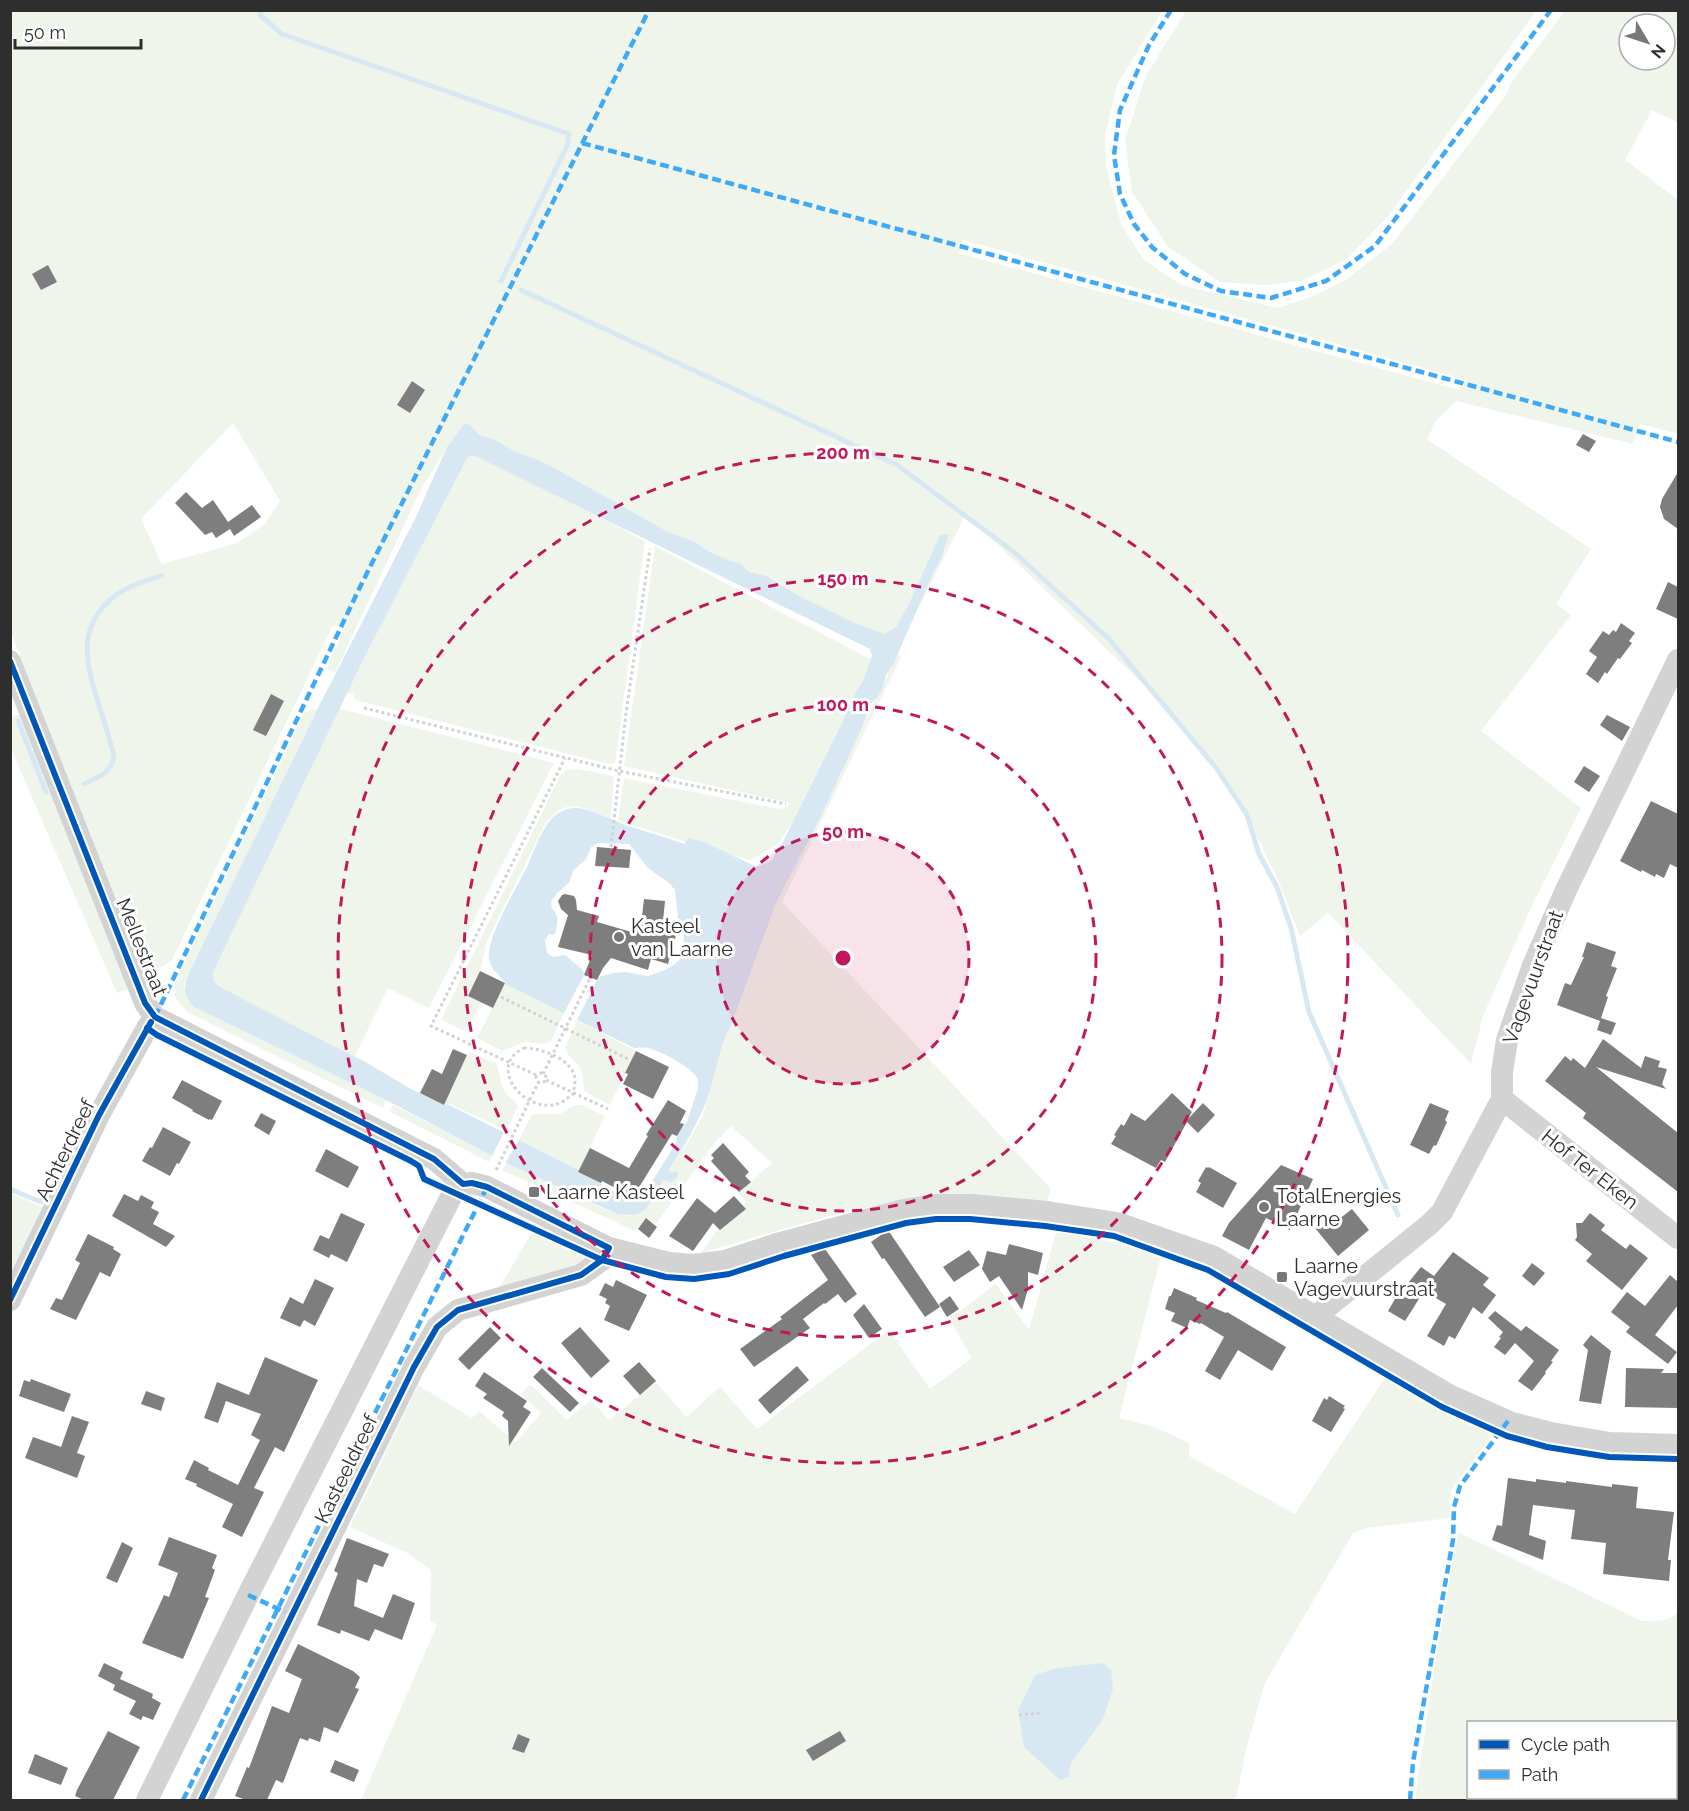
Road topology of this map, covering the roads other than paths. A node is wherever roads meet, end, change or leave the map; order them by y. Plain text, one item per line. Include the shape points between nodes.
1 (1678, 660) edge
2 (10, 662) edge
3 (154, 1017) junction
4 (1502, 1099) junction
5 (463, 1184) junction
6 (1678, 1238) edge
7 (609, 1248) junction
8 (10, 1300) edge
9 (1315, 1317) junction
10 (1678, 1444) edge
11 (147, 1800) edge
12 (201, 1800) edge

1 - 4 street, Vagevuurstraat via 1532,968 1507,1040
2 - 3 street, Mellestraat via 145,1003
3 - 5 street, Mellestraat via 434,1159
3 - 8 street, Achterdreef via 99,1115
4 - 6 street, Hof Ter Eken
4 - 9 street, Vagevuurstraat via 1442,1212
5 - 7 street via 488,1187
5 - 11 street, Kasteeldreef via 447,1203
7 - 9 street via 693,1265 725,1261 903,1210 935,1205 1047,1212 1117,1223 1214,1257
7 - 12 street, Kasteeldreef via 602,1260 581,1275 458,1310 437,1327
9 - 10 street via 1449,1395 1512,1423 1610,1443

